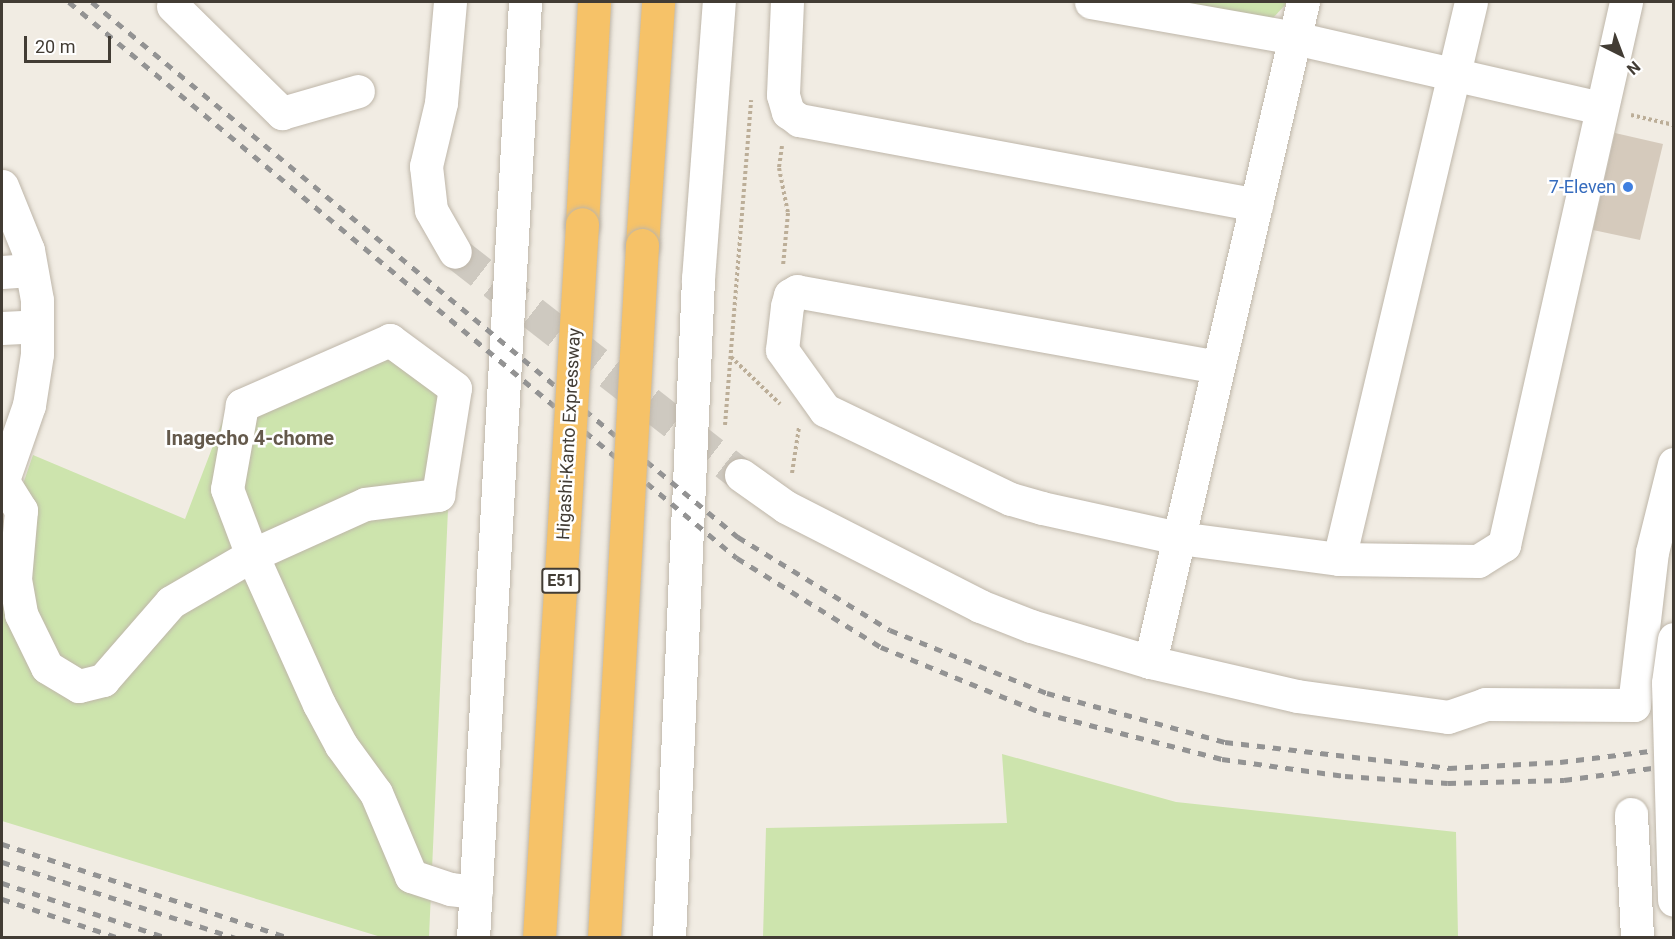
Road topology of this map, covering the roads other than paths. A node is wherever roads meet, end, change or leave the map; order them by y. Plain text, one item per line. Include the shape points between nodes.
1 (450, 2) edge
2 (525, 2) edge
3 (594, 2) edge
4 (658, 2) edge
5 (719, 2) edge
6 (787, 2) edge
7 (1091, 2) edge
8 (1303, 2) edge
9 (1471, 2) edge
10 (1626, 2) edge
11 (173, 3) edge
12 (1295, 38) junction
13 (1455, 76) junction
14 (358, 91) dead end
15 (1601, 108) junction
16 (2, 186) edge
17 (1256, 205) junction
18 (455, 252) tunnel mouth
19 (16, 271) edge
20 (37, 326) junction
21 (2, 328) edge
22 (1218, 367) junction
23 (1674, 464) edge
24 (741, 475) tunnel mouth
25 (2, 481) edge
26 (1179, 538) junction
27 (252, 555) junction
28 (1339, 559) junction
29 (1674, 639) edge
30 (1150, 662) junction
31 (1631, 814) dead end
32 (476, 892) junction
33 (1674, 900) edge
34 (473, 938) edge
35 (539, 938) edge
36 (604, 938) edge
37 (669, 938) edge
38 (1637, 938) edge

1 - 18 street via 441,103 426,165 431,210
2 - 32 street
3 - 35 highway, Higashi-Kanto Expressway / E51, bridge
4 - 36 highway, bridge
5 - 37 street via 698,279
6 - 17 street via 783,95 788,112 799,120
7 - 12 street
8 - 12 street
9 - 13 street
10 - 15 street
11 - 14 street via 282,112
12 - 13 street
12 - 17 street
13 - 15 street
13 - 28 street
15 - 28 street via 1504,545 1478,561
16 - 19 street via 28,250
17 - 22 street
19 - 20 street
20 - 21 street
20 - 25 street via 29,405
22 - 26 street
22 - 26 street via 797,291 790,295 782,350 825,410 1011,499
23 - 30 street via 1652,552 1634,705 1485,704 1448,717 1297,696
24 - 30 street via 786,507 980,606
25 - 27 street via 21,510 15,579 21,614 47,667 79,686 103,680 171,602
26 - 28 street
26 - 30 street
27 - 27 street via 227,489 242,405 390,340 454,388 438,495 365,504
27 - 32 street via 319,704 341,745 376,793 411,876 450,889
29 - 33 street, bridge via 1668,683
31 - 38 street
32 - 34 street

